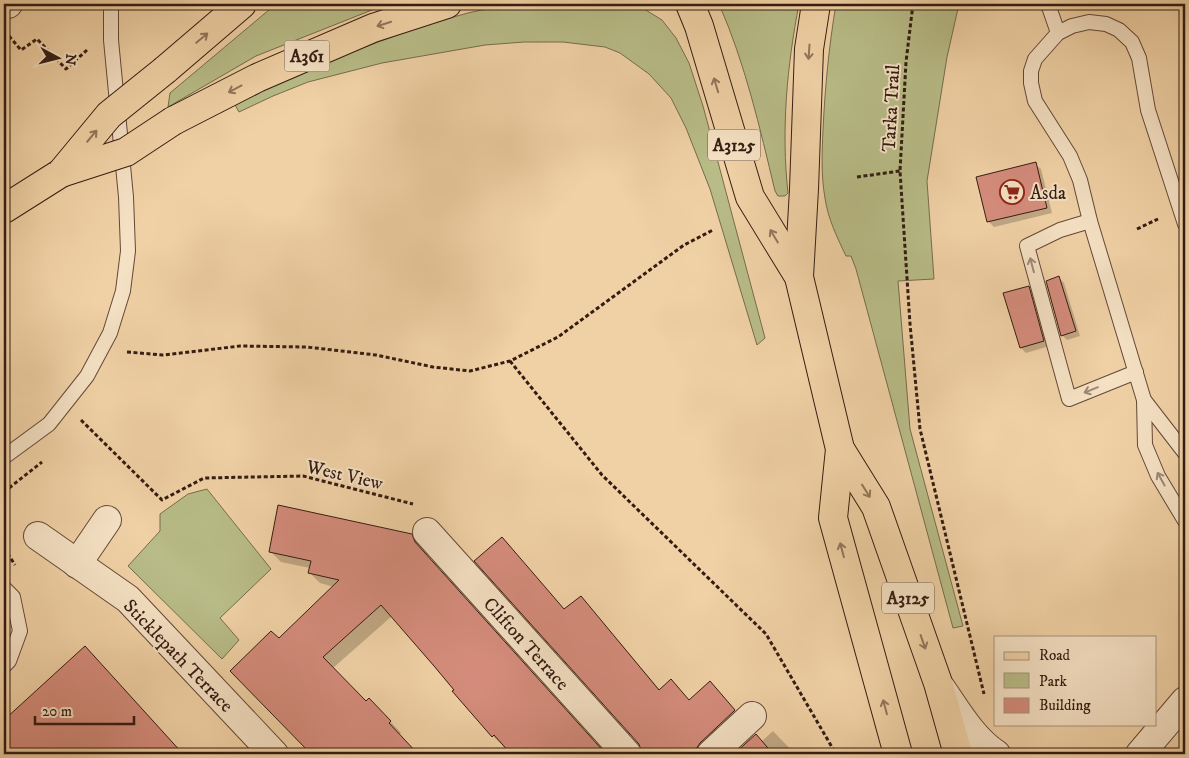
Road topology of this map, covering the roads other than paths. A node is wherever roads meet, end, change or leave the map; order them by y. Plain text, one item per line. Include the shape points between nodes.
1 (8, 4) edge
2 (111, 4) edge
3 (242, 4) edge
4 (447, 4) edge
5 (690, 4) edge
6 (816, 4) edge
7 (1048, 4) edge
8 (4, 5) edge
9 (1058, 34) junction
10 (61, 174) junction
11 (4, 209) edge
12 (1090, 221) junction
13 (1185, 224) edge
14 (799, 277) junction
15 (1136, 372) junction
16 (1144, 400) junction
17 (840, 450) junction
18 (1185, 453) edge
19 (4, 457) edge
20 (107, 520) dead end
21 (1185, 521) edge
22 (427, 532) road end
23 (38, 536) dead end
24 (77, 564) junction
25 (4, 588) edge
26 (4, 666) edge
27 (938, 683) junction
28 (1185, 701) edge
29 (752, 716) dead end
30 (274, 754) edge
31 (627, 754) edge
32 (711, 754) edge
33 (898, 754) edge
34 (958, 754) edge
35 (996, 754) edge
36 (1140, 754) edge

1 - 8 street
2 - 19 lane via 126,197 128,251 124,291 110,333 88,376 49,424
10 -> 3 main road, A361, bridge via 109,115
4 -> 10 main road, A361, bridge via 373,28 266,74 172,122 126,152
14 -> 5 main road, A3125 via 750,197
6 -> 14 main road, A3125 via 809,49
7 - 9 lane
9 - 12 lane via 1035,59 1031,82 1035,101 1070,156
9 - 13 lane via 1089,22 1119,30 1132,42 1139,58 1148,110
10 - 11 main road, A361
12 - 15 lane
15 -> 12 lane via 1069,399 1027,246 1060,230
14 - 17 main road, A3125
15 - 16 lane
16 - 18 lane
21 -> 16 lane via 1158,476 1145,445
17 -> 27 main road, A3125 via 876,507
33 -> 17 main road, A3125 via 834,518
20 - 24 street
22 - 31 street, Clifton Terrace
23 - 24 street, Sticklepath Terrace
24 - 30 street, Sticklepath Terrace via 128,600
25 - 26 lane via 13,597 20,630 9,661
27 - 34 main road, A3125
27 - 35 street via 963,720 986,748
28 - 36 street
29 - 32 street

